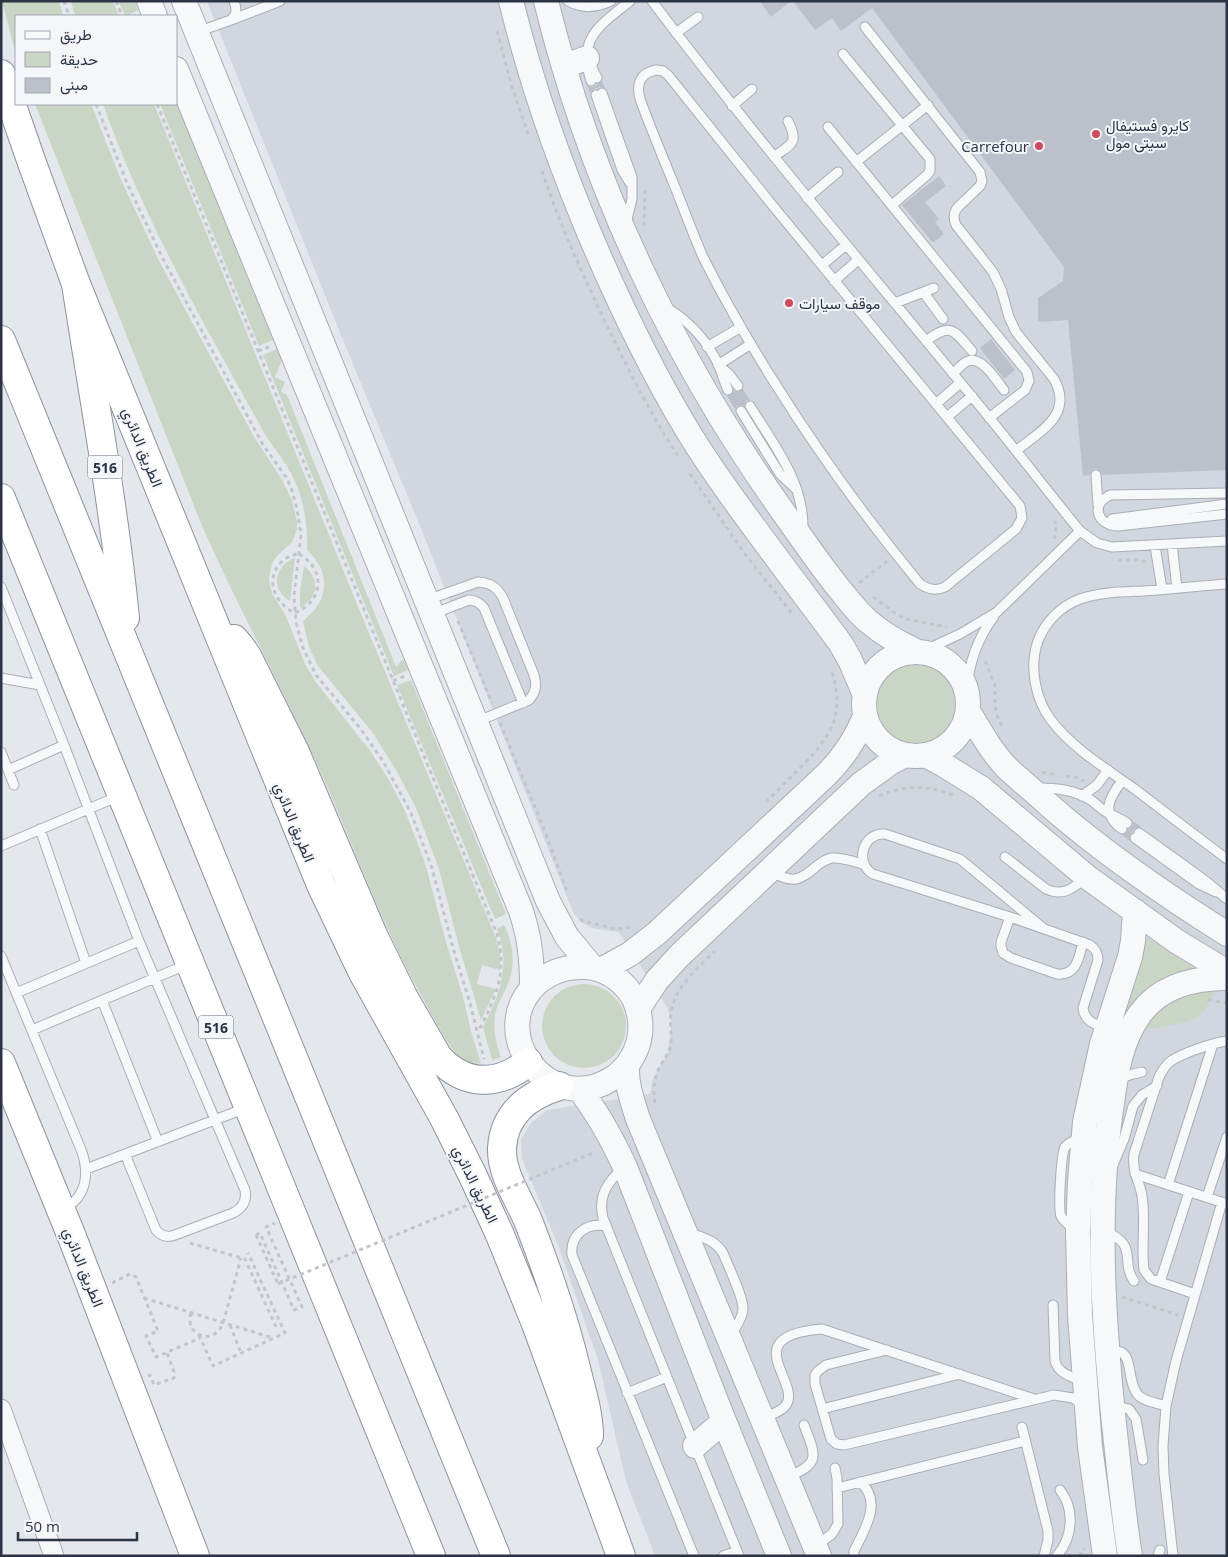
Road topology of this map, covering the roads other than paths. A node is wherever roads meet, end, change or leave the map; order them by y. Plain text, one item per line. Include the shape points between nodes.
1 (149, 1) edge
2 (184, 1) edge
3 (234, 1) edge
4 (280, 1) edge
5 (511, 1) edge
6 (546, 1) edge
7 (568, 1) edge
8 (611, 1) edge
9 (630, 1) edge
10 (652, 1) edge
11 (155, 15) edge
12 (698, 17) dead end
13 (231, 20) junction
14 (865, 27) dead end
15 (196, 32) junction
16 (676, 33) junction
17 (843, 54) dead end
18 (564, 66) junction
19 (592, 72) joint
20 (1, 74) edge
21 (178, 74) edge
22 (752, 90) dead end
23 (599, 94) dead end
24 (928, 105) junction
25 (732, 106) junction
26 (788, 121) dead end
27 (902, 125) junction
28 (828, 127) dead end
29 (774, 157) junction
30 (856, 162) junction
31 (838, 172) dead end
32 (807, 198) junction
33 (892, 205) junction
34 (623, 230) junction
35 (846, 245) junction
36 (858, 260) junction
37 (822, 265) junction
38 (834, 281) junction
39 (76, 284) junction
40 (934, 288) dead end
41 (924, 293) junction
42 (894, 303) junction
43 (657, 304) junction
44 (943, 319) dead end
45 (741, 327) junction
46 (1, 340) edge
47 (926, 341) junction
48 (751, 344) junction
49 (707, 347) junction
50 (972, 351) dead end
51 (718, 364) junction
52 (953, 374) junction
53 (960, 383) junction
54 (738, 386) dead end
55 (728, 390) dead end
56 (1004, 390) dead end
57 (972, 396) junction
58 (936, 404) junction
59 (750, 406) dead end
60 (741, 411) dead end
61 (947, 417) junction
62 (989, 418) junction
63 (1016, 451) junction
64 (1096, 475) dead end
65 (798, 490) junction
66 (1227, 493) edge
67 (1, 498) edge
68 (1227, 504) edge
69 (1098, 505) dead end
70 (1227, 514) edge
71 (1112, 519) dead end
72 (1080, 532) junction
73 (802, 540) junction
74 (1227, 541) edge
75 (1172, 544) junction
76 (1154, 546) junction
77 (1227, 584) edge
78 (1, 587) edge
79 (1177, 588) junction
80 (1162, 589) junction
81 (436, 607) junction
82 (997, 612) junction
83 (213, 620) junction
84 (129, 651) junction
85 (920, 652) junction
86 (1, 678) edge
87 (40, 685) junction
88 (968, 700) junction
89 (522, 703) junction
90 (865, 705) junction
91 (486, 718) junction
92 (64, 746) junction
93 (1, 752) edge
94 (915, 755) junction
95 (8, 770) junction
96 (1108, 770) junction
97 (1034, 779) junction
98 (1122, 781) junction
99 (14, 785) dead end
100 (122, 795) junction
101 (1082, 796) junction
102 (89, 809) junction
103 (1109, 814) junction
104 (1125, 826) dead end
105 (40, 829) junction
106 (1137, 835) dead end
107 (1, 846) edge
108 (1005, 858) dead end
109 (1227, 859) edge
110 (864, 864) junction
111 (769, 871) junction
112 (1087, 877) junction
113 (1224, 897) edge
114 (1135, 911) junction
115 (1010, 916) junction
116 (1044, 928) junction
117 (1227, 934) edge
118 (139, 941) junction
119 (1083, 942) junction
120 (1, 956) edge
121 (86, 963) junction
122 (190, 964) junction
123 (597, 969) junction
124 (1227, 972) edge
125 (155, 978) junction
126 (1227, 978) edge
127 (532, 988) junction
128 (16, 992) junction
129 (102, 1000) junction
130 (638, 1009) junction
131 (1106, 1028) junction
132 (32, 1030) junction
133 (1227, 1041) edge
134 (1213, 1044) junction
135 (528, 1062) junction
136 (1, 1063) edge
137 (627, 1066) junction
138 (1142, 1072) dead end
139 (1116, 1080) junction
140 (1156, 1086) junction
141 (569, 1087) junction
142 (248, 1107) junction
143 (215, 1120) junction
144 (1227, 1136) edge
145 (158, 1142) junction
146 (124, 1154) junction
147 (86, 1169) junction
148 (618, 1174) junction
149 (1135, 1174) junction
150 (1104, 1183) junction
151 (1168, 1185) junction
152 (1189, 1192) junction
153 (1207, 1197) junction
154 (1225, 1203) edge
155 (61, 1210) junction
156 (606, 1226) junction
157 (1103, 1231) junction
158 (1134, 1281) dead end
159 (1160, 1282) junction
160 (1196, 1294) junction
161 (1053, 1305) dead end
162 (887, 1350) junction
163 (1108, 1350) junction
164 (960, 1374) junction
165 (667, 1378) junction
166 (1084, 1382) junction
167 (627, 1393) junction
168 (1034, 1399) junction
169 (1112, 1405) junction
170 (1166, 1406) junction
171 (1087, 1407) junction
172 (1, 1409) edge
173 (822, 1409) junction
174 (761, 1419) junction
175 (724, 1422) junction
176 (804, 1425) dead end
177 (1022, 1427) dead end
178 (1025, 1441) junction
179 (695, 1446) junction
180 (1143, 1460) dead end
181 (587, 1462) junction
182 (835, 1468) dead end
183 (787, 1477) junction
184 (860, 1482) junction
185 (837, 1488) junction
186 (1060, 1490) dead end
187 (817, 1551) edge
188 (738, 1553) edge
189 (1102, 1554) edge
190 (54, 1556) edge
191 (195, 1556) edge
192 (431, 1556) edge
193 (496, 1556) edge
194 (621, 1556) edge
195 (694, 1556) edge
196 (723, 1556) edge
197 (780, 1556) edge
198 (854, 1556) edge
199 (1044, 1556) edge
200 (1056, 1556) edge
201 (1130, 1556) edge
202 (1173, 1556) edge

1 - 11 street
2 - 15 street
3 - 13 lane via 237,10
4 - 13 lane
5 - 90 street via 560,160 641,347 708,464 841,644 854,668
6 - 18 street
7 - 8 lane via 584,7
9 - 19 lane via 607,19 588,44
10 - 16 lane
12 - 16 lane
13 - 15 lane
14 - 24 lane
15 - 81 street
16 - 25 lane
17 - 27 lane
18 - 19 street
18 - 34 street via 584,129
20 - 39 highway, الطريق الدائري / 516
21 - 127 street via 521,911 531,949
22 - 25 lane
23 - 34 lane via 630,172 630,210
24 - 27 lane
24 - 63 lane via 982,176 978,190 955,211 956,225 993,272 1016,332 1058,387 1060,406 1051,423
25 - 29 lane
26 - 29 lane via 794,138
27 - 30 lane
27 - 33 lane via 930,159 930,170
28 - 30 lane
29 - 32 lane
30 - 33 lane
31 - 32 lane
32 - 35 lane
33 - 62 lane via 1029,376 1025,390
34 - 43 street
35 - 36 lane
35 - 37 lane
36 - 38 lane
36 - 42 lane
37 - 38 lane
37 - 45 lane via 668,74 656,70 644,74 638,92 649,124 694,235
38 - 58 lane
39 - 83 highway, الطريق الدائري / 516
39 - 84 highway, 516 via 105,467
40 - 41 lane
41 - 42 lane
41 - 44 lane
42 - 47 lane
43 - 49 lane via 682,318
43 - 73 street via 736,444
45 - 48 lane
45 - 49 lane
46 - 84 highway, 516
47 - 50 lane via 938,332 948,330 958,334
47 - 52 lane
48 - 51 lane
48 - 61 lane via 849,493 920,584 930,589 950,584 1014,532 1022,514 1020,506
49 - 51 lane
51 - 54 lane
51 - 55 lane
52 - 53 lane
52 - 56 lane via 964,363 976,360
53 - 57 lane
53 - 58 lane
57 - 61 lane
57 - 62 lane
58 - 61 lane
59 - 65 lane via 789,468
60 - 65 lane via 780,474
62 - 63 lane
63 - 72 lane
64 - 69 lane
65 - 73 lane via 803,515
66 - 70 lane via 1110,495 1101,501 1098,511 1106,524 1118,526
67 - 100 highway, 516
68 - 71 lane
72 - 76 lane via 1096,543 1112,547
72 - 82 lane
73 - 85 street via 868,622
74 - 75 lane
75 - 76 lane
75 - 79 lane
76 - 80 lane
77 - 79 lane
78 - 87 lane
79 - 80 lane
80 - 96 lane via 1105,593 1077,600 1051,619 1036,648 1035,680 1050,719
81 - 89 lane via 473,600 484,608
81 - 89 lane via 478,582 494,585 536,681 534,695
81 - 91 street
82 - 85 lane
82 - 88 lane via 975,650 968,676
83 - 135 highway via 247,656 295,752 373,935 404,998 438,1056 460,1075 480,1080 505,1076
83 - 181 highway, الطريق الدائري / 516 via 341,930 386,1018 444,1118 500,1235
84 - 193 highway, 516
85 - 88 street via 950,663 963,680
85 - 90 street via 904,653 878,668 870,681
86 - 87 lane
87 - 92 lane
88 - 94 street via 965,724 958,735 938,752
88 - 97 street via 993,750 1007,767
89 - 91 lane
90 - 94 street via 869,727 876,737 894,751
90 - 123 street via 859,732 850,748 826,775 657,933 630,954
91 - 123 street via 556,919 573,945
92 - 95 lane
92 - 102 lane
93 - 95 lane
94 - 111 street via 890,763 861,784
94 - 112 street via 944,765 981,788
95 - 99 lane
96 - 98 lane
96 - 101 lane via 1101,781
97 - 101 lane
97 - 117 street via 1074,827 1127,868
98 - 103 lane via 1111,796
98 - 109 lane
100 - 102 lane
100 - 122 highway, 516
101 - 103 lane
102 - 105 lane
102 - 118 lane
103 - 104 lane via 1117,825
105 - 107 lane
105 - 121 lane
106 - 113 lane
108 - 112 lane via 1046,889 1058,893 1072,889
110 - 111 lane via 832,858 794,880
110 - 115 lane via 873,874
110 - 116 lane via 862,856 866,842 880,833 953,856 966,863
111 - 130 street via 668,967
112 - 114 street
114 - 124 street
114 - 131 street via 1134,941
115 - 116 lane
115 - 119 lane via 1001,946 1003,953 1011,958 1064,974 1076,966
116 - 119 lane
118 - 121 lane
118 - 125 lane
119 - 131 lane via 1094,948 1098,956 1084,1003 1084,1014 1089,1021
120 - 128 lane
121 - 128 lane
122 - 125 lane
122 - 142 highway, 516
123 - 127 street via 575,966 559,970
123 - 130 street via 624,985
125 - 129 lane
125 - 143 lane
126 - 139 street via 1192,981 1172,987 1155,998 1130,1030 1122,1049
127 - 135 street via 518,1017 521,1048
128 - 132 lane
129 - 132 lane
129 - 145 lane
130 - 137 street via 640,1032 636,1050
131 - 166 street via 1085,1122 1080,1181 1078,1233
132 - 147 lane
133 - 134 lane
134 - 140 lane via 1172,1060 1162,1071
134 - 151 lane
135 - 141 street via 547,1080
136 - 155 highway, الطريق الدائري
137 - 141 street via 614,1078 597,1086
137 - 174 street via 640,1126
138 - 139 lane
139 - 150 street
140 - 149 lane via 1134,1154
140 - 150 lane via 1133,1106 1121,1148
141 - 148 street via 591,1104 607,1130
141 - 181 highway via 546,1090 523,1104 508,1125 502,1149 507,1174 539,1248 572,1349 589,1423
142 - 143 lane
142 - 192 highway, 516
143 - 145 lane
143 - 146 lane via 246,1199 238,1211 181,1233 166,1237 158,1233
144 - 153 lane
145 - 146 lane
146 - 147 lane
147 - 155 lane via 80,1194
148 - 156 lane via 604,1190 601,1209
148 - 175 street
149 - 151 lane
149 - 159 lane via 1142,1196 1144,1270 1151,1279
150 - 157 street
151 - 152 lane
152 - 153 lane
152 - 159 lane
153 - 154 lane
154 - 160 lane
155 - 191 highway, الطريق الدائري
156 - 165 lane
156 - 167 lane via 592,1225 580,1231 573,1242 572,1255
157 - 158 lane via 1118,1238 1126,1249 1129,1272
157 - 163 street
159 - 160 lane
160 - 170 lane
161 - 166 lane via 1056,1366 1063,1374
162 - 164 lane
162 - 173 lane via 821,1367 814,1380
162 - 174 lane via 822,1329 790,1335 778,1347 776,1359 788,1389 787,1404
163 - 169 street
163 - 170 lane via 1122,1352 1127,1358 1132,1384 1140,1396
164 - 168 lane
164 - 173 lane
165 - 167 lane
165 - 179 lane
166 - 171 street
167 - 195 lane
168 - 171 lane via 1064,1396
168 - 173 lane via 840,1445 831,1439
169 - 180 lane via 1129,1409 1136,1419
169 - 201 street
170 - 202 lane via 1164,1474
171 - 189 street
172 - 190 street
174 - 183 street
175 - 179 street
175 - 197 street
176 - 183 lane via 813,1447 812,1459 803,1471
177 - 178 lane
178 - 184 lane
178 - 199 lane via 1048,1531
179 - 188 lane
181 - 194 highway, الطريق الدائري / 516
182 - 185 lane
183 - 187 street
184 - 185 lane
184 - 198 lane via 869,1494 872,1509
185 - 187 lane via 838,1524
186 - 200 lane via 1068,1504 1070,1522 1068,1538
188 - 196 lane

